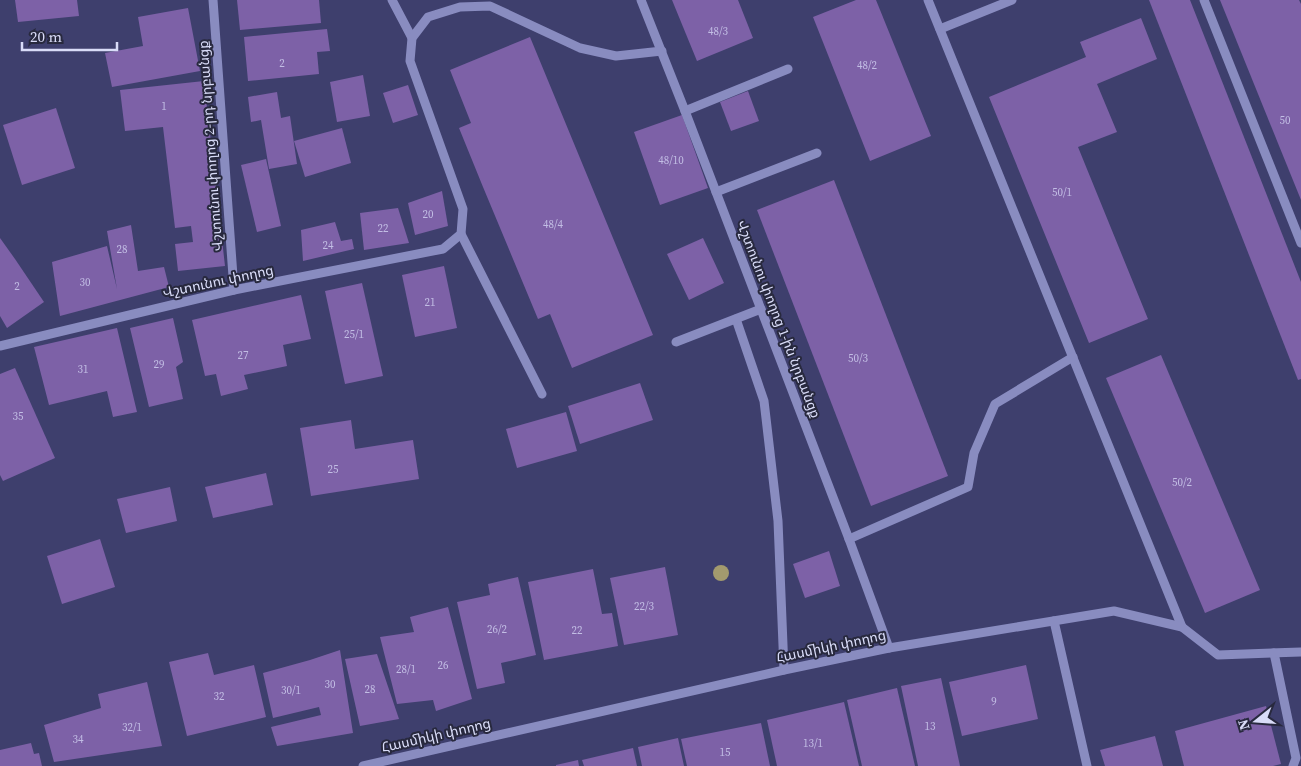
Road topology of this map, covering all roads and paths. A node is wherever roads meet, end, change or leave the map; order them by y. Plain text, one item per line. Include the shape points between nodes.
1 (213, 0) edge
2 (392, 0) edge
3 (641, 0) edge
4 (928, 0) edge
5 (1012, 0) edge
6 (1204, 0) edge
7 (940, 29) junction
8 (412, 38) junction
9 (662, 51) junction
10 (788, 68) dead end
11 (685, 111) junction
12 (818, 153) dead end
13 (716, 192) junction
14 (461, 234) junction
15 (1301, 243) edge
16 (234, 290) junction
17 (760, 309) junction
18 (736, 319) junction
19 (676, 342) dead end
20 (0, 346) edge
21 (1073, 357) junction
22 (542, 394) dead end
23 (849, 539) junction
24 (1054, 621) junction
25 (1182, 627) junction
26 (889, 648) junction
27 (1301, 652) edge
28 (1274, 653) junction
29 (784, 670) junction
30 (363, 766) edge
31 (1087, 766) edge
32 (1293, 766) edge

1 - 16 street, Վշտունու փողոց 2-րդ նրբանցք
2 - 8 street
3 - 9 street, Վշտունու փողոց 1-ին նրբանցք
4 - 7 street
5 - 7 street
6 - 15 street
7 - 21 street
8 - 9 street via 428,17 460,7 490,6 580,48 616,56
8 - 14 street via 410,61 463,209
9 - 11 street, Վշտունու փողոց 1-ին նրբանցք
10 - 11 street
11 - 13 street, Վշտունու փողոց 1-ին նրբանցք
12 - 13 street
13 - 17 street, Վշտունու փողոց 1-ին նրբանցք
14 - 16 street, Վշտունու փողոց via 443,249
14 - 22 street
16 - 20 street, Վշտունու փողոց
17 - 18 street
17 - 23 street, Վշտունու փողոց 1-ին նրբանցք
18 - 19 street
18 - 29 street via 764,401 778,521
21 - 23 street via 995,404 974,453 968,486
21 - 25 street
23 - 26 street, Վշտունու փողոց 1-ին նրբանցք
24 - 25 street, Հասմիկի փողոց via 1114,611
24 - 26 street, Հասմիկի փողոց
24 - 31 street
25 - 28 street, Հասմիկի փողոց via 1218,655
26 - 29 street, Հասմիկի փողոց
27 - 28 street, Հասմիկի փողոց
28 - 32 street via 1296,758
29 - 30 street, Հասմիկի փողոց

